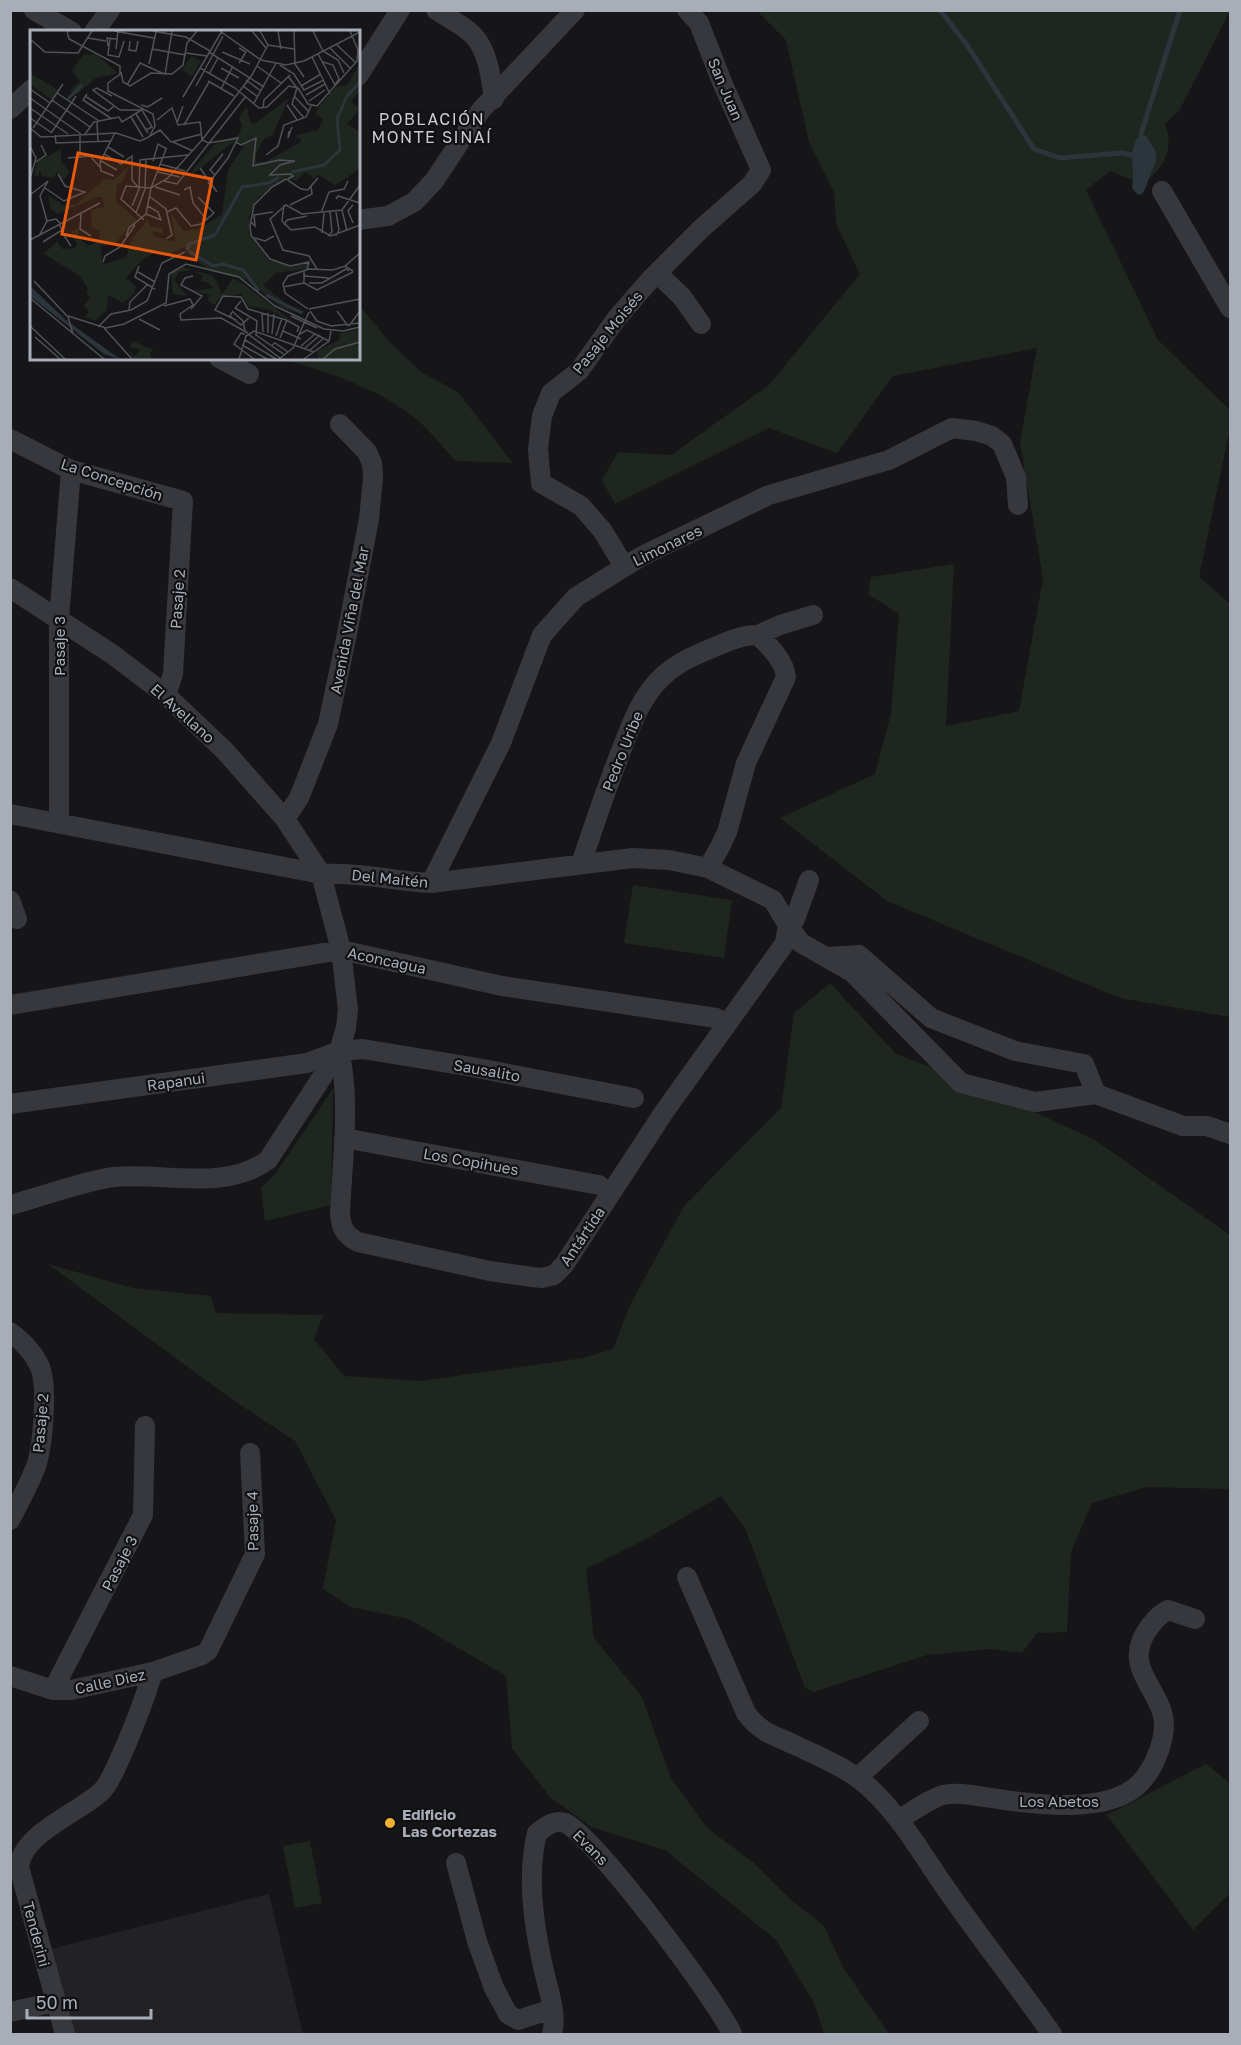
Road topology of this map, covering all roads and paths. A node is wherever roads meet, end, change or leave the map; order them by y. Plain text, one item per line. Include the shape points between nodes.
1 (34, 10) edge
2 (110, 10) edge
3 (400, 10) edge
4 (436, 10) edge
5 (575, 10) edge
6 (687, 10) edge
7 (69, 30) edge
8 (95, 30) edge
9 (360, 73) edge
10 (30, 92) edge
11 (494, 99) junction
12 (10, 109) edge
13 (761, 170) joint
14 (1162, 191) dead end
15 (360, 220) edge
16 (657, 273) junction
17 (1230, 308) edge
18 (701, 324) dead end
19 (223, 360) edge
20 (249, 374) dead end
21 (340, 424) dead end
22 (10, 439) edge
23 (71, 470) junction
24 (183, 501) joint
25 (1018, 505) dead end
26 (624, 566) junction
27 (10, 588) edge
28 (813, 615) dead end
29 (59, 619) junction
30 (758, 635) junction
31 (166, 695) junction
32 (10, 814) edge
33 (285, 819) junction
34 (59, 823) junction
35 (581, 864) junction
36 (708, 868) junction
37 (321, 874) junction
38 (809, 880) dead end
39 (431, 883) junction
40 (788, 925) junction
41 (341, 950) junction
42 (827, 957) junction
43 (10, 1005) edge
44 (726, 1024) junction
45 (339, 1051) junction
46 (1096, 1094) junction
47 (634, 1098) dead end
48 (10, 1104) edge
49 (1230, 1134) edge
50 (344, 1138) junction
51 (599, 1185) dead end
52 (10, 1205) edge
53 (10, 1332) edge
54 (145, 1426) dead end
55 (250, 1453) dead end
56 (10, 1520) edge
57 (687, 1577) dead end
58 (1195, 1619) dead end
59 (208, 1651) joint
60 (153, 1672) junction
61 (10, 1676) edge
62 (53, 1690) junction
63 (919, 1721) dead end
64 (857, 1778) junction
65 (899, 1820) junction
66 (456, 1863) dead end
67 (56, 2002) junction
68 (552, 2009) junction
69 (10, 2012) edge
70 (65, 2034) edge
71 (552, 2034) edge
72 (732, 2034) edge
73 (1052, 2034) edge

1 - 7 street
2 - 8 street
3 - 9 street
4 - 11 street via 472,34 480,44
5 - 11 street
6 - 13 street, San Juan via 699,23
10 - 12 street
11 - 15 street via 476,117 434,181 414,202 388,216
13 - 16 street, Pasaje Moisés via 752,184
14 - 17 street
16 - 18 street via 682,297
16 - 26 street, Pasaje Moisés via 617,318 579,371 551,393 542,416 538,449 541,483 581,506 602,530
19 - 20 street
21 - 33 street, Avenida Viña del Mar via 367,452 372,463 369,519 328,724 299,798
22 - 23 street, La Concepción
23 - 24 street, La Concepción
23 - 29 street, Pasaje 3
24 - 31 street, Pasaje 2 via 173,674
25 - 26 street, Limonares via 1016,477 1002,444 976,430 952,428 889,460 769,495
26 - 39 street, Limonares via 576,597 542,635 501,743
27 - 29 street, El Avellano
28 - 30 street, Pedro Uribe
29 - 31 street, El Avellano
29 - 34 street, Pasaje 3
30 - 35 street, Pedro Uribe via 737,638 686,659 651,690 637,710
30 - 36 street via 772,649 786,677 746,763 727,832
31 - 33 street, El Avellano via 225,751
32 - 34 street, Del Maitén
33 - 37 street, El Avellano
34 - 37 street, Del Maitén
35 - 36 street, Del Maitén via 633,858
35 - 39 street, Del Maitén
36 - 40 street, Del Maitén via 773,900
37 - 39 street, Del Maitén via 361,874
37 - 41 street
38 - 40 street, Antártida via 795,919
40 - 42 street, Del Maitén via 801,943
40 - 44 street, Antártida via 785,943
41 - 43 street, Aconcagua
41 - 44 street, Aconcagua via 502,986 716,1017
41 - 45 street via 348,1010
42 - 46 street via 859,956 931,1018 1015,1051 1084,1064
42 - 46 street, Del Maitén via 852,972 962,1083 1035,1102
44 - 50 street, Antártida via 554,1275 542,1278 490,1271 351,1238 345,1233 339,1214
45 - 47 street, Sausalito via 363,1049
45 - 48 street, Rapanui via 307,1063
45 - 50 street, Antártida via 344,1080
45 - 52 street via 268,1160 249,1171 206,1178 114,1177
46 - 49 street via 1183,1126 1207,1126
50 - 51 street, Los Copihues
53 - 56 street, Pasaje 2 via 23,1342 40,1368 44,1411 36,1467
54 - 62 street, Pasaje 3 via 143,1515
55 - 59 street, Pasaje 4 via 255,1554
57 - 64 street via 746,1713 755,1725
58 - 65 street, Los Abetos via 1168,1610 1151,1624 1140,1642 1139,1663 1162,1713 1163,1729 1152,1766 1127,1794 1107,1801 1062,1804 944,1795
59 - 60 street, Calle Diez
60 - 62 street, Calle Diez
60 - 67 street, Tenderini via 140,1715 102,1790 31,1843 20,1858
61 - 62 street, Calle Diez
63 - 64 street
64 - 65 street
65 - 73 street
66 - 68 street via 477,1941 504,2009 518,2020
67 - 69 street
67 - 70 street, Tenderini
68 - 71 street, Evans
68 - 72 street, Evans via 535,1920 531,1874 537,1833 556,1822 578,1831 609,1865 712,2000

